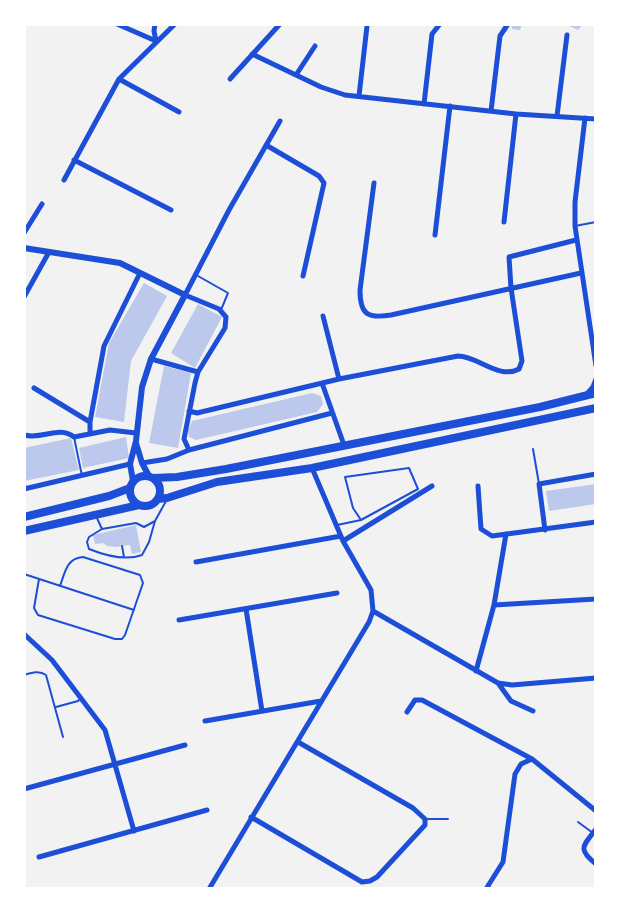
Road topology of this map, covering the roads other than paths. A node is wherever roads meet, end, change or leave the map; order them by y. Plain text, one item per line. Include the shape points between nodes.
1 (117, 24) edge
2 (155, 24) edge
3 (175, 24) edge
4 (280, 24) edge
5 (440, 24) edge
6 (508, 24) edge
7 (367, 26) dead end
8 (567, 35) dead end
9 (156, 40) junction
10 (315, 46) dead end
11 (252, 54) junction
12 (296, 75) junction
13 (118, 79) junction
14 (230, 79) dead end
15 (358, 96) junction
16 (424, 104) junction
17 (450, 106) junction
18 (490, 111) junction
19 (178, 112) dead end
20 (516, 114) junction
21 (557, 116) junction
22 (585, 118) junction
23 (596, 119) edge
24 (280, 121) dead end
25 (266, 145) junction
26 (74, 160) junction
27 (64, 180) dead end
28 (374, 183) dead end
29 (42, 204) dead end
30 (171, 210) dead end
31 (504, 222) dead end
32 (596, 222) edge
33 (574, 226) junction
34 (24, 233) edge
35 (435, 235) dead end
36 (576, 240) junction
37 (24, 248) edge
38 (49, 252) junction
39 (140, 273) junction
40 (582, 273) junction
41 (195, 274) junction
42 (303, 276) dead end
43 (511, 288) junction
44 (185, 295) junction
45 (24, 297) edge
46 (220, 310) junction
47 (323, 316) dead end
48 (151, 359) junction
49 (596, 366) edge
50 (198, 372) junction
51 (339, 378) junction
52 (596, 379) edge
53 (322, 383) junction
54 (34, 388) dead end
55 (596, 393) edge
56 (585, 397) junction
57 (596, 408) edge
58 (189, 411) junction
59 (332, 413) junction
60 (90, 422) junction
61 (136, 433) junction
62 (90, 434) junction
63 (402, 434) junction
64 (24, 435) edge
65 (74, 437) junction
66 (136, 441) junction
67 (344, 445) junction
68 (413, 446) junction
69 (533, 449) dead end
70 (189, 450) junction
71 (141, 463) junction
72 (130, 464) junction
73 (312, 468) junction
74 (596, 474) edge
75 (82, 477) junction
76 (151, 477) junction
77 (131, 484) junction
78 (539, 484) junction
79 (432, 486) dead end
80 (478, 486) dead end
81 (24, 489) edge
82 (167, 498) junction
83 (158, 499) junction
84 (139, 505) junction
85 (95, 514) junction
86 (24, 517) edge
87 (361, 520) junction
88 (155, 521) junction
89 (596, 522) edge
90 (337, 525) junction
91 (102, 529) junction
92 (545, 530) junction
93 (24, 531) edge
94 (507, 534) junction
95 (342, 538) junction
96 (122, 546) dead end
97 (124, 557) junction
98 (196, 562) dead end
99 (24, 574) edge
100 (39, 579) junction
101 (60, 586) junction
102 (336, 593) dead end
103 (596, 599) edge
104 (494, 605) junction
105 (246, 609) junction
106 (134, 610) junction
107 (373, 610) junction
108 (178, 620) dead end
109 (24, 634) edge
110 (476, 671) junction
111 (24, 675) edge
112 (596, 678) edge
113 (498, 683) junction
114 (81, 697) junction
115 (321, 701) junction
116 (56, 707) junction
117 (262, 711) junction
118 (533, 711) dead end
119 (407, 712) dead end
120 (205, 721) dead end
121 (63, 737) dead end
122 (298, 742) junction
123 (185, 745) dead end
124 (532, 759) junction
125 (116, 764) junction
126 (24, 789) edge
127 (207, 810) dead end
128 (596, 812) edge
129 (251, 817) junction
130 (425, 819) junction
131 (448, 819) dead end
132 (578, 822) dead end
133 (134, 831) junction
134 (595, 831) edge
135 (39, 857) dead end
136 (596, 864) edge
137 (209, 889) edge
138 (486, 889) edge

1 - 9 street
2 - 9 street
3 - 9 street
4 - 11 street
5 - 16 street via 432,34
6 - 18 street via 500,36
7 - 15 street
8 - 21 street
9 - 13 street
10 - 12 street
11 - 12 street
11 - 14 street
12 - 15 street via 332,91
13 - 19 street
13 - 26 street
15 - 16 street
16 - 17 street
17 - 18 street
17 - 35 street
18 - 20 street
20 - 21 street
20 - 31 street
21 - 22 street
22 - 23 street
22 - 33 street
24 - 25 street
25 - 41 street
25 - 42 street via 319,176 324,183
26 - 27 street
26 - 30 street
28 - 43 street via 360,290 367,314 391,315
29 - 34 street
32 - 33 lane
33 - 36 street
36 - 40 street
36 - 43 street via 509,257
37 - 38 street
38 - 39 street via 120,263
38 - 45 street
39 - 44 street
39 - 60 street via 104,346
40 - 43 street
40 - 49 street
41 - 44 street
41 - 46 lane via 228,293
43 - 51 street via 521,365 513,372 458,356
44 - 46 street
44 - 48 street
46 - 50 street via 226,317 225,328
47 - 51 street
48 - 50 street
48 - 61 street via 142,387
50 - 58 street
51 - 53 street
52 - 56 street
53 - 58 street via 197,413
53 - 59 street
54 - 60 street
55 - 56 main road
56 - 63 main road
57 - 68 main road
58 - 70 street via 184,439
59 - 67 street
59 - 70 street
60 - 62 street
61 - 62 street via 110,430
61 - 66 street
62 - 65 street
63 - 67 main road
63 - 68 main road
64 - 65 street via 34,438 61,431
65 - 75 lane
66 - 71 street
66 - 72 street
67 - 76 main road via 216,471
68 - 73 main road
69 - 78 lane
70 - 71 street via 168,459
71 - 76 street
72 - 75 street
72 - 77 street
73 - 82 main road via 217,482
73 - 90 street
74 - 78 street
75 - 81 street
76 - 77 main road via 143,476
76 - 83 main road via 159,487
77 - 84 main road via 130,495
77 - 86 main road via 109,496
78 - 92 street
79 - 95 street
80 - 94 street via 481,529 492,536
82 - 83 main road
82 - 88 lane
83 - 84 main road via 153,504
84 - 85 main road
85 - 91 lane
85 - 93 main road
87 - 87 lane via 418,489 409,468 345,477 353,508
87 - 90 lane
88 - 91 lane via 144,527 136,523
88 - 97 lane via 142,555
89 - 92 street
90 - 95 street
91 - 97 lane via 89,537 89,549
92 - 94 street
94 - 104 street
95 - 98 street
95 - 107 street via 371,590
96 - 97 lane
99 - 100 lane
100 - 101 lane
100 - 106 lane via 34,608 38,615 122,639
101 - 106 lane
101 - 106 lane via 69,562 83,557 140,576 143,583
102 - 105 street
103 - 104 street
104 - 110 street
105 - 108 street
105 - 117 street
107 - 110 street
107 - 115 street
109 - 114 street via 52,660
110 - 113 street
111 - 116 lane via 46,675
112 - 113 street
113 - 118 street via 512,700
114 - 116 lane
114 - 125 street via 105,730
115 - 117 street
115 - 122 street
116 - 121 lane
117 - 120 street
119 - 124 street via 420,699
122 - 129 street
122 - 130 street via 413,808
123 - 125 street
124 - 128 street
124 - 138 street via 520,764 515,774 502,862
125 - 126 street
125 - 133 street
127 - 133 street
129 - 130 street via 362,882 377,877 422,830
129 - 137 street
130 - 131 lane
132 - 134 lane
133 - 135 street
134 - 136 street via 583,851

